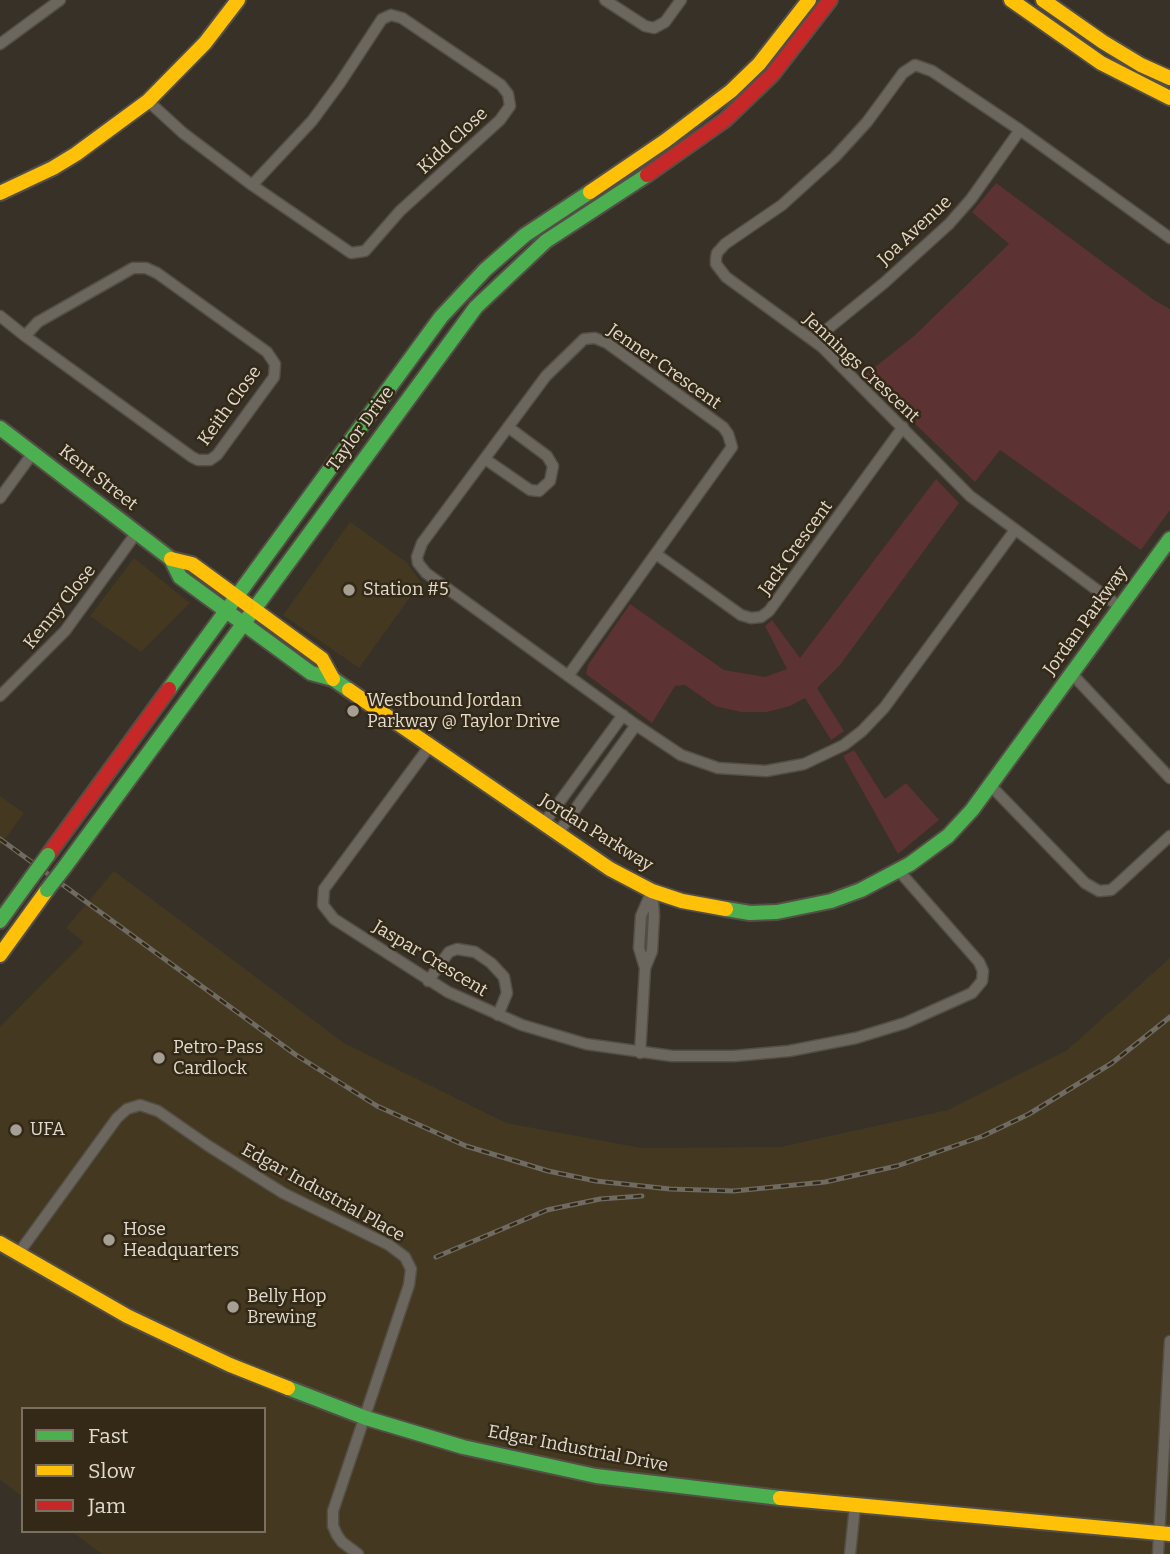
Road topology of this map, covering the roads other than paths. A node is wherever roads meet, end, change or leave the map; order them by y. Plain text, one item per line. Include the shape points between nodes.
1 (60, 0) edge
2 (237, 0) edge
3 (605, 0) edge
4 (681, 0) edge
5 (809, 0) edge
6 (830, 0) edge
7 (1011, 0) edge
8 (1043, 0) edge
9 (0, 44) edge
10 (1170, 78) edge
11 (1170, 99) edge
12 (148, 101) junction
13 (1020, 130) junction
14 (252, 185) junction
15 (0, 193) edge
16 (1170, 239) edge
17 (0, 316) edge
18 (25, 336) junction
19 (814, 340) junction
20 (903, 427) junction
21 (0, 428) edge
22 (508, 428) junction
23 (33, 453) junction
24 (485, 459) junction
25 (0, 498) edge
26 (1015, 530) junction
27 (137, 532) junction
28 (1170, 539) edge
29 (656, 554) junction
30 (171, 559) junction
31 (237, 597) junction
32 (1121, 607) junction
33 (253, 608) junction
34 (226, 611) junction
35 (242, 623) junction
36 (1072, 673) junction
37 (568, 676) junction
38 (333, 679) junction
39 (0, 696) edge
40 (623, 715) junction
41 (636, 725) junction
42 (429, 747) junction
43 (1169, 776) edge
44 (990, 785) junction
45 (544, 823) junction
46 (558, 833) junction
47 (1170, 836) edge
48 (899, 871) junction
49 (652, 891) junction
50 (0, 921) edge
51 (0, 955) edge
52 (428, 981) junction
53 (498, 1016) junction
54 (640, 1053) junction
55 (0, 1241) edge
56 (18, 1254) junction
57 (1170, 1341) edge
58 (366, 1418) junction
59 (855, 1506) junction
60 (1164, 1534) edge
61 (358, 1554) edge
62 (850, 1554) edge
63 (1158, 1554) edge

1 - 9 street
2 - 12 street via 205,43
3 - 4 street via 654,28 665,22
5 - 31 street, Taylor Drive via 759,64 731,91 525,235 470,285 441,317
6 - 33 street, Taylor Drive via 772,75 725,120 546,241 476,307
7 - 11 street via 1101,63
8 - 10 street via 1103,42
12 - 14 street, Kidd Close
12 - 15 street via 76,154
13 - 16 street, Jennings Crescent
13 - 19 street, Joa Avenue via 948,224
13 - 19 street, Jennings Crescent via 932,71 920,65 910,67 826,165 782,205 720,248 716,258 720,271
14 - 14 street, Kidd Close via 312,121 387,16 412,25 501,85 510,100 505,115 359,253 342,249
17 - 18 street, Keith Close
18 - 18 street, Keith Close via 38,322 133,268 146,268 267,352 274,377 216,455 198,460
19 - 20 street, Jennings Crescent
20 - 26 street, Jennings Crescent via 970,496
20 - 29 street, Jack Crescent via 761,617 746,617
21 - 23 street, Kent Street
22 - 24 street, Jenner Crescent
22 - 24 street via 547,456 553,466 550,481 534,491 525,488
22 - 29 street, Jenner Crescent via 546,376 591,337 607,343 723,427 732,447
23 - 25 street
23 - 27 street, Kent Street
24 - 37 street, Jenner Crescent via 422,543 418,563
26 - 32 street, Jennings Crescent
26 - 41 street, Jenner Crescent via 876,718 830,753 780,770 734,770 681,755
27 - 30 street, Kent Street
27 - 39 street, Kenny Close via 72,622
28 - 32 street, Jordan Parkway
29 - 37 street, Jenner Crescent
30 - 31 street, Kent Street via 192,564
30 - 34 street, Kent Street via 180,577
31 - 33 street, Kent Street
31 - 34 street, Taylor Drive
32 - 36 street, Jordan Parkway
33 - 35 street, Taylor Drive
33 - 38 street, Jordan Parkway via 322,659
34 - 35 street, Kent Street
34 - 50 street, Taylor Drive, bridge
35 - 38 street, Jordan Parkway via 311,673
35 - 51 street, Taylor Drive, bridge
36 - 43 street
36 - 44 street, Jordan Parkway
37 - 40 street, Jenner Crescent
38 - 42 street, Jordan Parkway
40 - 41 street, Jenner Crescent
40 - 45 street
41 - 46 street
42 - 45 street, Jordan Parkway
42 - 52 street, Jaspar Crescent via 322,897 334,919
44 - 47 street via 1085,883 1099,891 1111,890
44 - 48 street, Jordan Parkway via 948,836
45 - 46 street, Jordan Parkway
46 - 49 street, Jordan Parkway
48 - 49 street, Jordan Parkway via 831,901 778,912 713,907
48 - 54 street, Jaspar Crescent via 979,962 982,981 972,993 905,1023 819,1047 734,1056
49 - 54 street via 641,916 639,948 645,968
52 - 53 street, Jaspar Crescent
52 - 53 street via 449,952 475,952 504,977 507,993
53 - 54 street, Jaspar Crescent via 586,1044
55 - 56 street, Edgar Industrial Drive
56 - 58 street, Edgar Industrial Drive via 184,1344
56 - 58 street, Edgar Industrial Place via 117,1118 140,1105 153,1108 266,1183 405,1256 411,1269 409,1284
57 - 60 street
58 - 59 street, Edgar Industrial Drive via 463,1447 596,1476
58 - 61 street via 332,1511 337,1535
59 - 60 street, Edgar Industrial Drive
59 - 62 street
60 - 63 street

